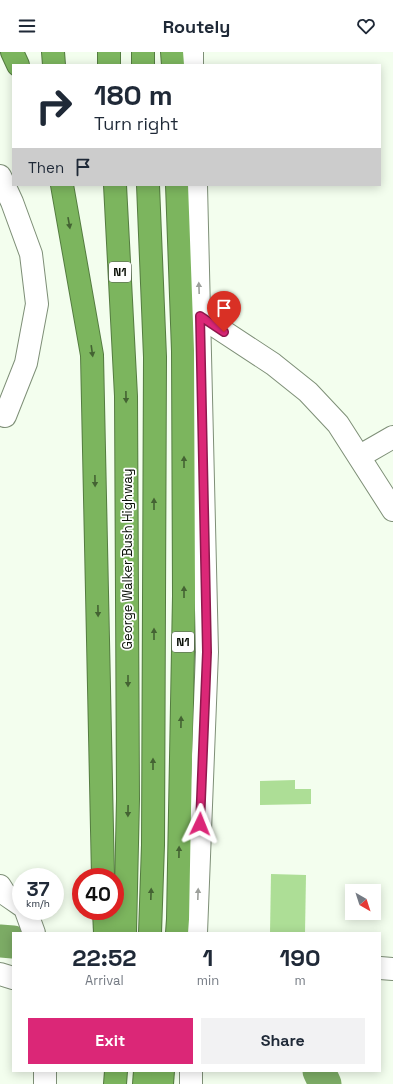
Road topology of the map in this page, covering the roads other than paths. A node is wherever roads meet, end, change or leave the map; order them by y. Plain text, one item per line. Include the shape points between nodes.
1 (12, 52) edge
2 (53, 52) edge
3 (109, 52) edge
4 (143, 52) edge
5 (18, 64) edge
6 (54, 64) edge
7 (110, 64) edge
8 (143, 64) edge
9 (0, 176) edge
10 (62, 186) edge
11 (115, 186) edge
12 (148, 186) edge
13 (177, 186) edge
14 (196, 186) edge
15 (200, 316) junction
16 (5, 416) dead end
17 (393, 437) edge
18 (360, 456) junction
19 (393, 510) edge
20 (103, 868) edge
21 (0, 886) edge
22 (12, 899) edge
23 (29, 920) edge
24 (104, 920) edge
25 (34, 932) edge
26 (105, 932) edge
27 (125, 932) edge
28 (150, 932) edge
29 (177, 932) edge
30 (196, 932) edge
31 (381, 968) edge
32 (393, 969) edge
33 (0, 974) edge
34 (12, 978) edge
35 (45, 1072) edge
36 (116, 1072) edge
37 (145, 1072) edge
38 (163, 1072) edge
39 (191, 1072) edge
40 (45, 1084) edge
41 (115, 1084) edge
42 (144, 1084) edge
43 (162, 1084) edge
44 (191, 1084) edge

1 - 5 highway
2 - 6 highway
3 - 7 highway
4 - 8 highway
9 - 16 street via 31,254 37,304 26,363
10 -> 20 highway via 92,354
11 -> 27 highway, George Walker Bush Highway / N1 via 126,404 128,784
28 -> 12 highway, George Walker Bush Highway / N1 via 153,845 155,357
29 -> 13 highway, N1 via 184,596 183,352
15 -> 14 street
15 - 18 street via 273,364 308,392 338,424
30 -> 15 street via 207,652
17 - 18 street
18 - 19 street
21 - 22 street
23 - 25 street
24 - 26 highway
31 - 32 street
33 - 34 street
35 - 40 street
36 - 41 highway
37 - 42 highway
38 - 43 highway
39 - 44 street

